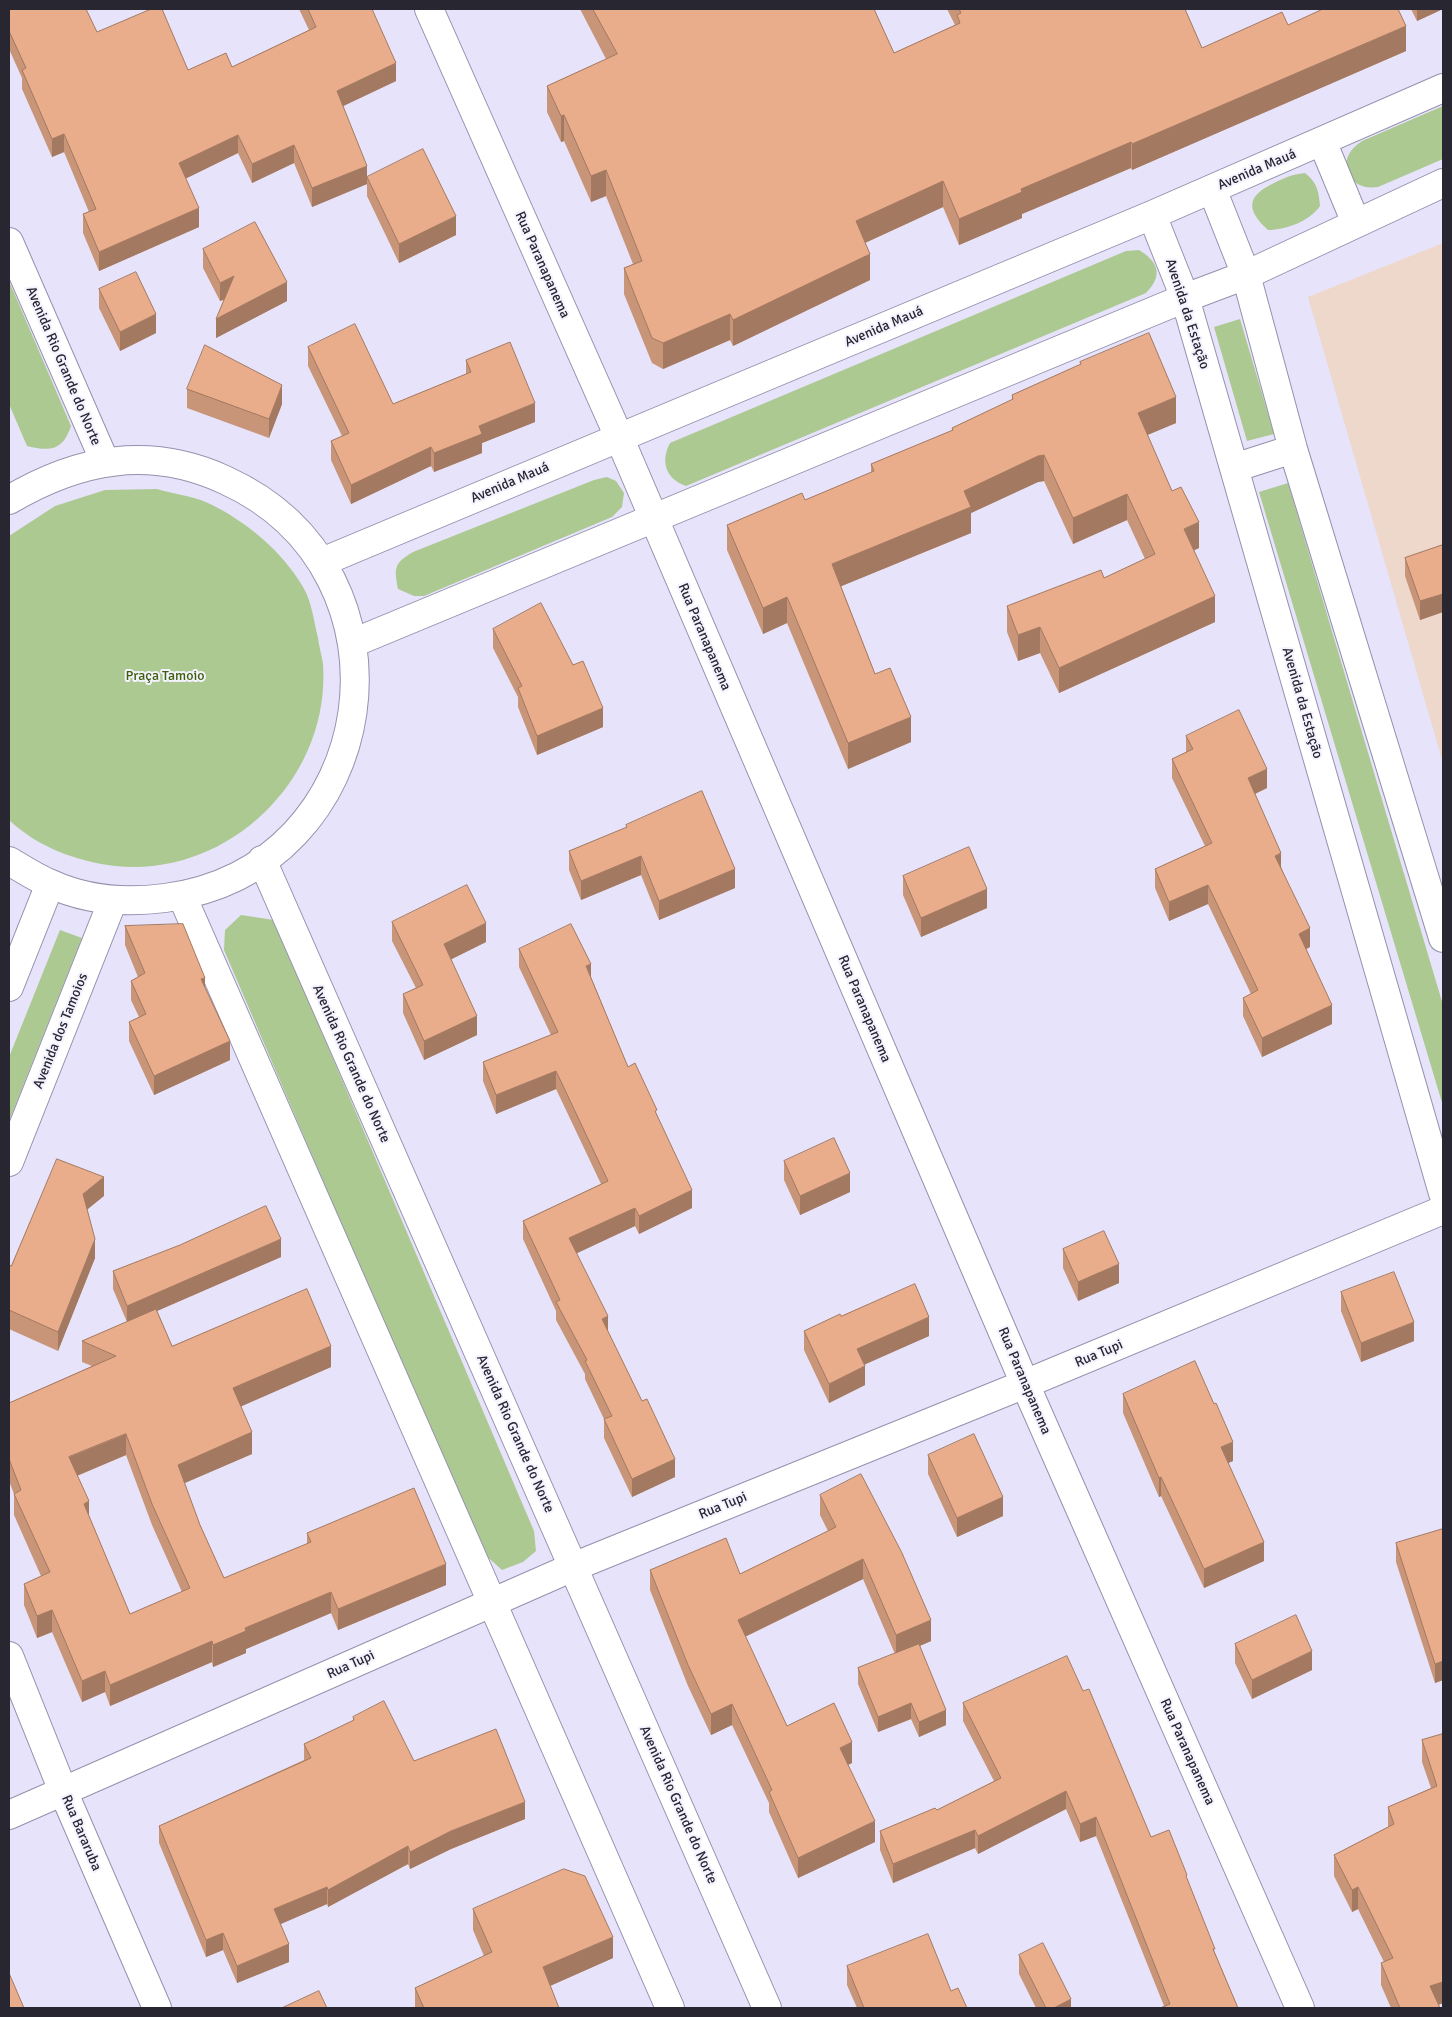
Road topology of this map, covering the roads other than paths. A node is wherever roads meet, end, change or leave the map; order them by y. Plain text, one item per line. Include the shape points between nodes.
1 (429, 9) edge
2 (1443, 88) edge
3 (1322, 141) junction
4 (1443, 183) edge
5 (1212, 189) junction
6 (1152, 215) junction
7 (1356, 223) junction
8 (9, 242) edge
9 (1246, 275) junction
10 (1185, 298) junction
11 (619, 437) junction
12 (1293, 449) junction
13 (105, 462) junction
14 (1234, 468) junction
15 (9, 500) edge
16 (653, 519) junction
17 (322, 562) junction
18 (353, 642) junction
19 (262, 860) junction
20 (9, 861) edge
21 (50, 884) junction
22 (182, 896) junction
23 (113, 900) junction
24 (1443, 938) edge
25 (9, 987) edge
26 (9, 1162) edge
27 (1443, 1193) edge
28 (1443, 1210) edge
29 (1025, 1384) junction
30 (573, 1567) junction
31 (492, 1603) junction
32 (9, 1656) edge
33 (63, 1791) junction
34 (9, 1815) edge
35 (157, 2008) edge
36 (670, 2008) edge
37 (767, 2008) edge
38 (1300, 2008) edge

1 - 11 street, Rua Paranapanema
2 - 3 street, Avenida Mauá
3 - 5 street, Avenida Mauá
3 - 7 street
4 - 7 street
5 - 6 street, Avenida Mauá
5 - 9 street
6 - 10 street, Avenida da Estação
6 - 11 street, Avenida Mauá
7 - 9 street
8 - 13 street, Avenida Rio Grande do Norte
9 - 10 street
9 - 12 street
10 - 14 street, Avenida da Estação
10 - 16 street
11 - 16 street, Rua Paranapanema
11 - 17 street, Avenida Mauá
12 - 14 street
12 - 24 street
13 - 15 street via 70,470
13 - 17 street via 163,462 204,470 251,492 290,523
14 - 27 street, Avenida da Estação
16 - 18 street
16 - 29 street, Rua Paranapanema
17 - 18 street via 342,601
18 - 19 street via 354,704 349,735 338,764 325,792 307,818
19 - 22 street via 210,888
19 - 30 street, Avenida Rio Grande do Norte
20 - 21 street
21 - 23 street
21 - 25 street
22 - 23 street
22 - 31 street
23 - 26 street, Avenida dos Tamoios
28 - 29 street, Rua Tupi
29 - 30 street, Rua Tupi
29 - 38 street, Rua Paranapanema
30 - 31 street, Rua Tupi
30 - 37 street, Avenida Rio Grande do Norte
31 - 33 street, Rua Tupi
31 - 36 street
32 - 33 street, Rua Bararuba
33 - 34 street, Rua Tupi
33 - 35 street, Rua Bararuba

